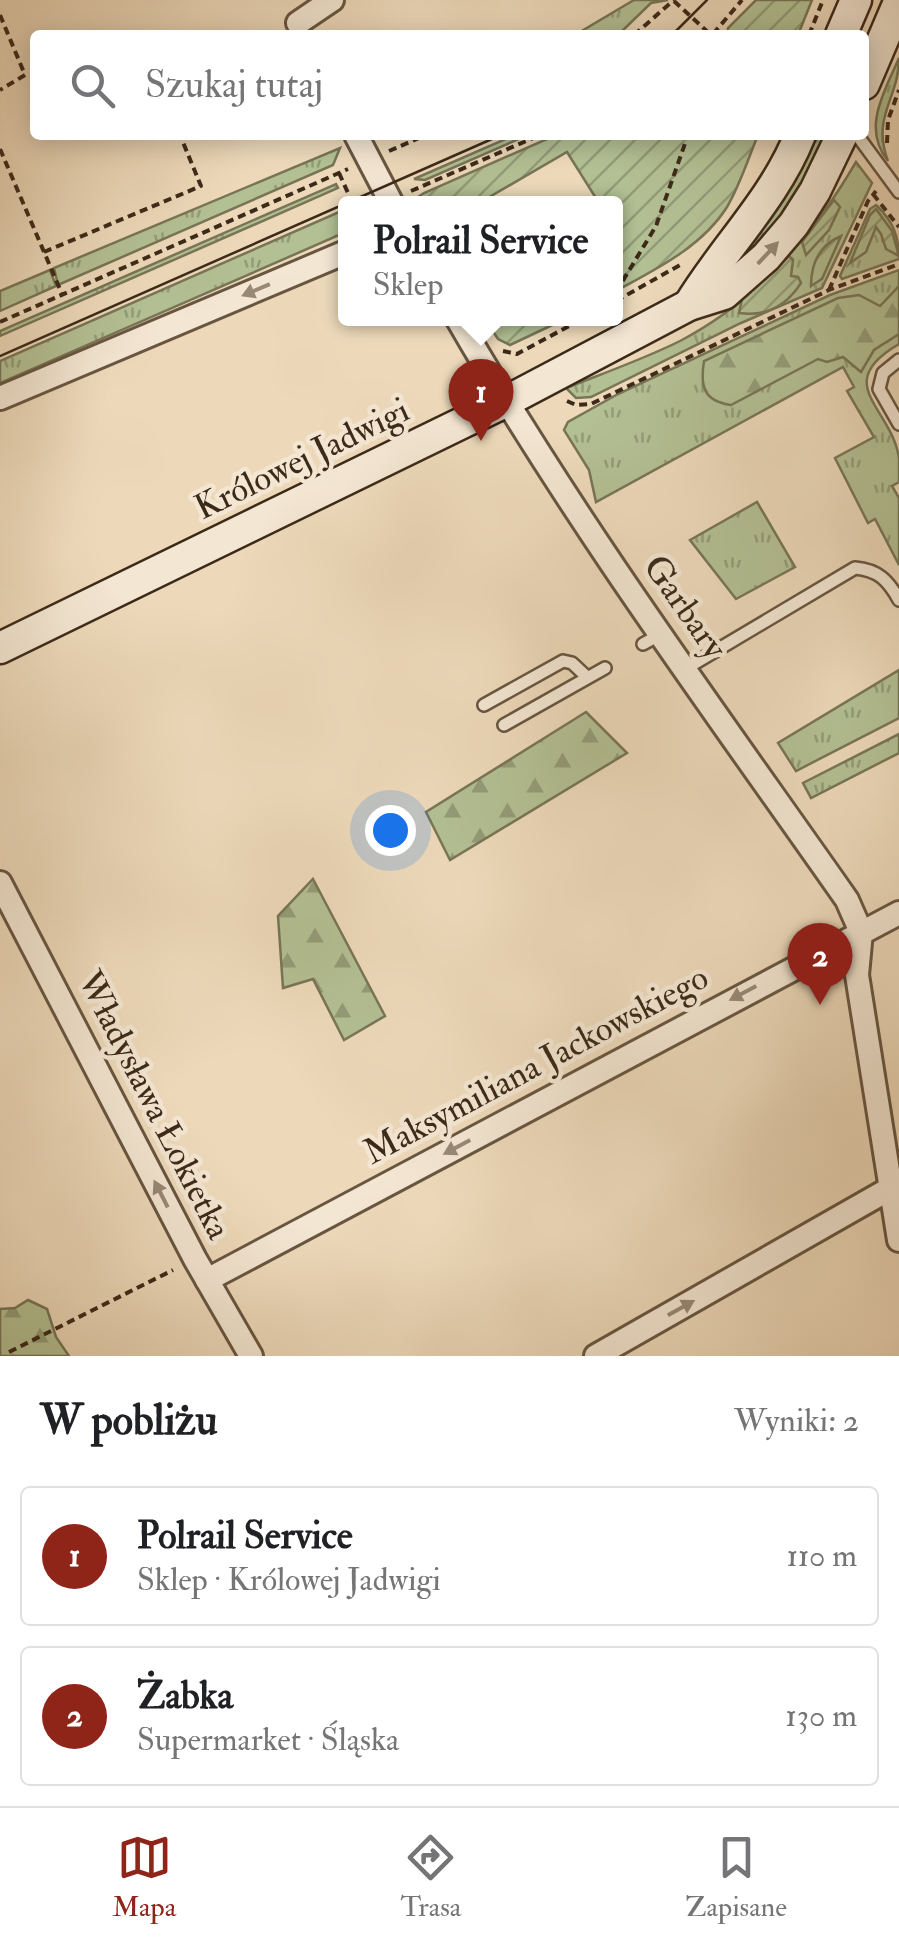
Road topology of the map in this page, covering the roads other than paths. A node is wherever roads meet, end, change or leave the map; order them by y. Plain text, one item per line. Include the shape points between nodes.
1 (287, 0) edge
2 (332, 0) edge
3 (856, 0) edge
4 (899, 2) edge
5 (301, 29) edge
6 (843, 30) edge
7 (869, 72) edge
8 (359, 140) edge
9 (798, 140) edge
10 (840, 140) edge
11 (860, 140) edge
12 (899, 192) edge
13 (399, 193) edge
14 (338, 255) edge
15 (688, 305) junction
16 (463, 326) edge
17 (899, 360) edge
18 (0, 398) edge
19 (506, 402) junction
20 (899, 424) edge
21 (899, 600) edge
22 (0, 648) edge
23 (605, 668) dead end
24 (685, 669) junction
25 (587, 677) junction
26 (484, 705) dead end
27 (504, 724) dead end
28 (0, 883) edge
29 (899, 913) edge
30 (860, 932) junction
31 (891, 1188) junction
32 (899, 1240) edge
33 (207, 1280) junction
34 (251, 1356) edge
35 (596, 1356) edge

1 - 5 street
2 - 5 street
3 - 6 street
4 - 7 street
8 - 13 street
9 - 15 street, Królowej Jadwigi via 770,195
15 -> 10 street, Królowej Jadwigi via 724,294 766,256 815,191
11 - 12 lane
14 -> 18 street
15 - 19 street, Królowej Jadwigi
16 - 19 street, Garbary
17 - 20 lane via 883,373 879,389
19 - 22 street, Królowej Jadwigi
19 - 24 street, Garbary via 652,639
21 - 24 lane via 883,576 855,568
23 - 25 lane
24 - 30 street, Garbary via 846,900
25 - 26 lane via 563,661
25 - 27 lane
33 -> 28 street, Władysława Łokietka
29 - 30 street, Maksymiliana Jackowskiego
30 - 31 street via 857,975
30 -> 33 street, Maksymiliana Jackowskiego
31 - 32 street
35 -> 31 street
33 - 34 street, Władysława Łokietka

